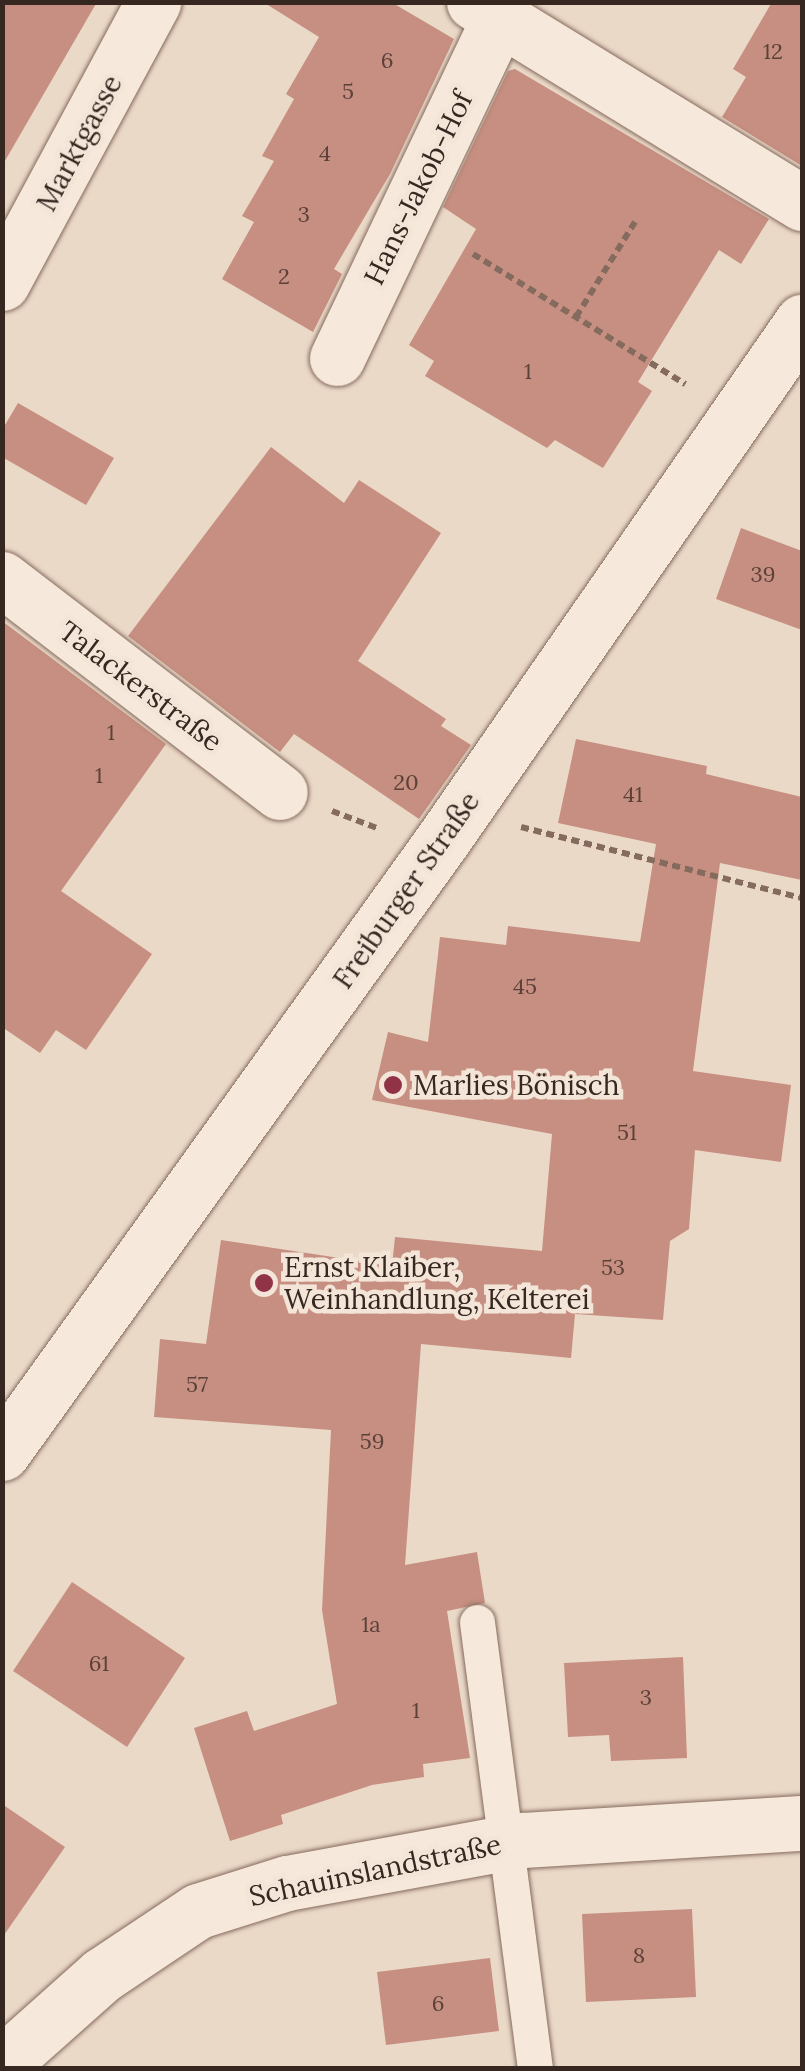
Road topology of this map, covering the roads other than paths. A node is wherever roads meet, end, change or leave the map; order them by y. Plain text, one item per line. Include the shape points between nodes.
1 (153, 2) edge
2 (517, 16) edge
3 (802, 203) edge
4 (2, 282) edge
5 (802, 322) edge
6 (337, 358) dead end
7 (2, 580) edge
8 (280, 792) road end
9 (2, 1453) edge
10 (477, 1622) dead end
11 (802, 1822) edge
12 (506, 1843) junction
13 (2, 2064) edge
14 (535, 2068) edge

1 - 4 street, Marktgasse
2 - 3 street, Hans-Jakob-Hof
2 - 6 street, Hans-Jakob-Hof
5 - 9 street, Freiburger Straße via 452,826
7 - 8 street, Talackerstraße
10 - 12 lane
11 - 12 street, Schauinslandstraße
12 - 13 street, Schauinslandstraße via 287,1884 198,1911 102,1974
12 - 14 lane

